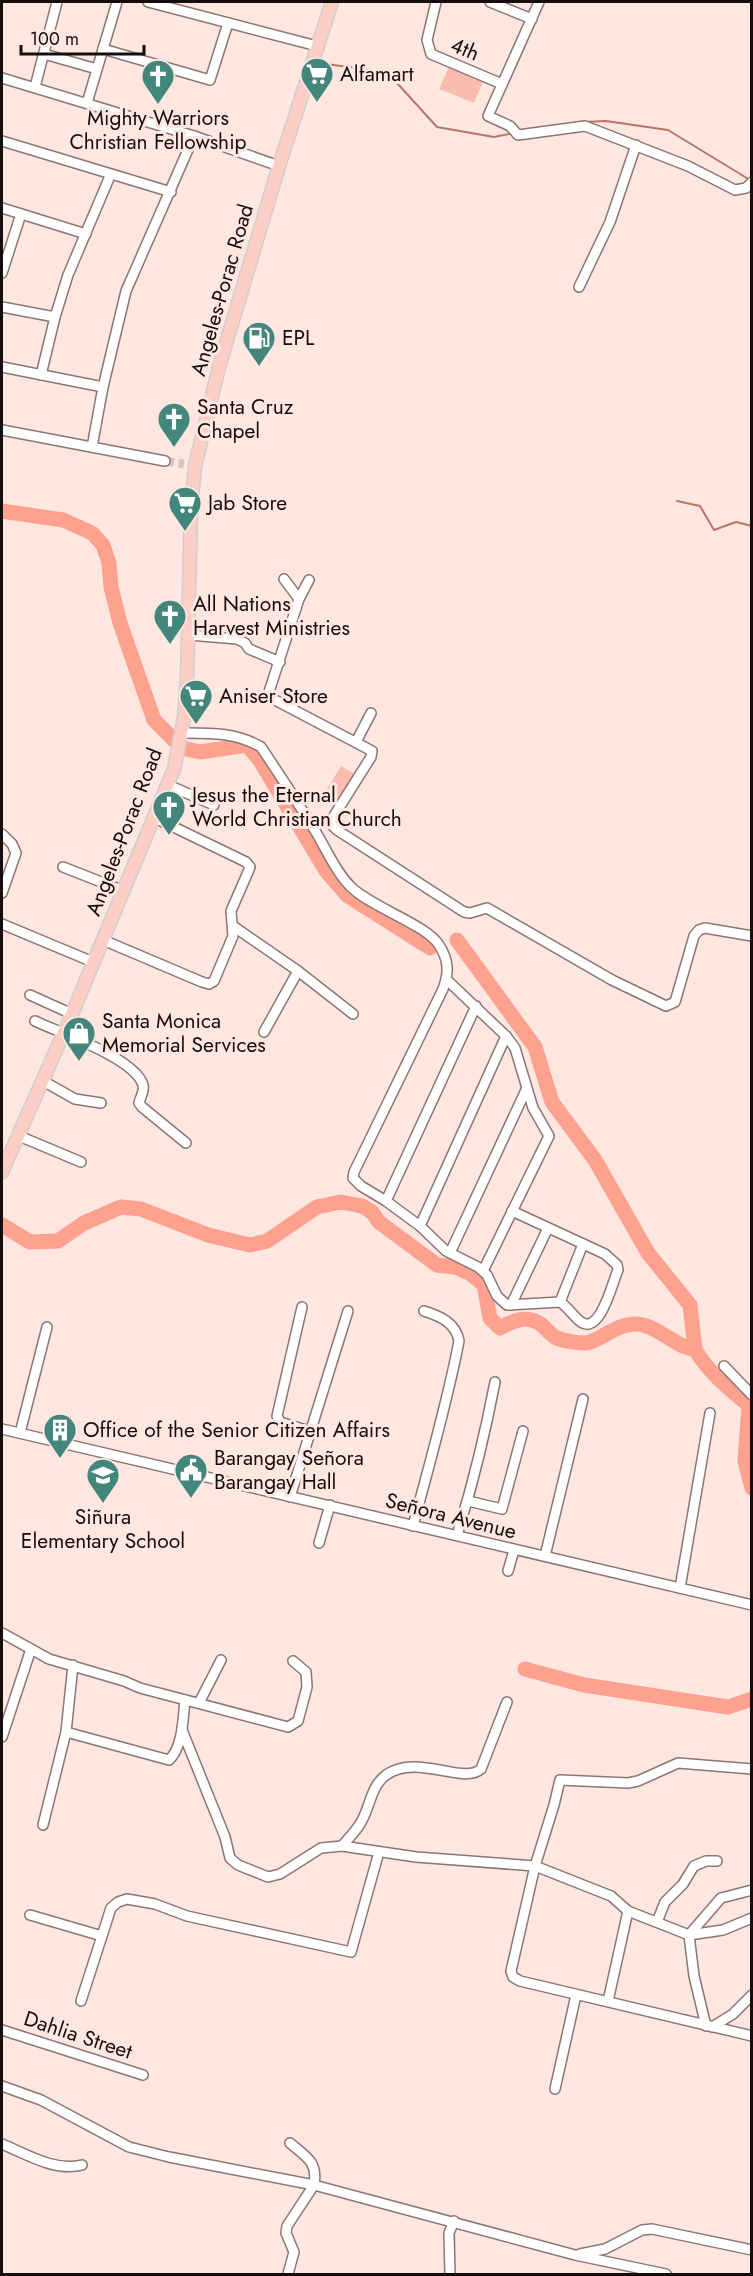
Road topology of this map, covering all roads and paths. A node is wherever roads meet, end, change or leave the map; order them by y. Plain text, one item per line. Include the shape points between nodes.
1 (57, 2) edge
2 (117, 2) edge
3 (148, 2) edge
4 (332, 2) edge
5 (436, 2) edge
6 (490, 2) edge
7 (539, 2) edge
8 (532, 19) junction
9 (228, 22) junction
10 (316, 46) junction
11 (104, 49) junction
12 (44, 54) junction
13 (97, 69) junction
14 (2, 78) edge
15 (502, 84) junction
16 (35, 87) junction
17 (87, 103) junction
18 (194, 136) junction
19 (2, 141) edge
20 (636, 145) junction
21 (279, 166) junction
22 (110, 176) junction
23 (749, 185) edge
24 (171, 192) junction
25 (2, 207) edge
26 (21, 213) junction
27 (86, 234) junction
28 (2, 273) edge
29 (579, 286) dead end
30 (2, 307) edge
31 (55, 317) junction
32 (2, 367) edge
33 (40, 375) junction
34 (103, 387) junction
35 (2, 430) edge
36 (92, 447) junction
37 (165, 460) tunnel mouth
38 (284, 579) dead end
39 (309, 580) dead end
40 (299, 599) junction
41 (189, 635) junction
42 (280, 662) junction
43 (370, 714) dead end
44 (181, 735) junction
45 (356, 742) junction
46 (168, 785) junction
47 (214, 806) dead end
48 (155, 818) junction
49 (2, 834) edge
50 (63, 867) dead end
51 (124, 891) junction
52 (2, 893) edge
53 (2, 924) edge
54 (233, 926) junction
55 (752, 936) edge
56 (103, 940) junction
57 (93, 963) junction
58 (298, 971) junction
59 (447, 980) junction
60 (30, 995) dead end
61 (476, 1006) junction
62 (72, 1014) junction
63 (352, 1014) dead end
64 (35, 1021) dead end
65 (264, 1032) dead end
66 (63, 1034) junction
67 (506, 1036) junction
68 (43, 1081) junction
69 (526, 1090) junction
70 (101, 1103) dead end
71 (19, 1136) junction
72 (186, 1143) dead end
73 (81, 1162) dead end
74 (3, 1164) edge
75 (386, 1201) junction
76 (512, 1211) junction
77 (420, 1226) junction
78 (548, 1228) junction
79 (583, 1244) junction
80 (450, 1253) junction
81 (483, 1272) junction
82 (560, 1302) junction
83 (511, 1305) junction
84 (302, 1307) dead end
85 (348, 1311) dead end
86 (424, 1311) dead end
87 (47, 1327) dead end
88 (724, 1366) dead end
89 (495, 1382) dead end
90 (752, 1395) edge
91 (583, 1399) dead end
92 (710, 1413) dead end
93 (2, 1429) edge
94 (309, 1431) junction
95 (524, 1431) dead end
96 (20, 1433) junction
97 (290, 1497) junction
98 (468, 1501) junction
99 (330, 1505) junction
100 (413, 1526) junction
101 (456, 1535) junction
102 (319, 1542) dead end
103 (513, 1550) junction
104 (546, 1556) junction
105 (508, 1571) dead end
106 (680, 1588) junction
107 (752, 1605) edge
108 (2, 1633) edge
109 (31, 1649) junction
110 (221, 1660) dead end
111 (293, 1661) dead end
112 (73, 1665) junction
113 (185, 1700) junction
114 (507, 1702) dead end
115 (199, 1703) junction
116 (182, 1730) junction
117 (66, 1732) junction
118 (2, 1737) edge
119 (752, 1769) edge
120 (43, 1825) dead end
121 (342, 1846) junction
122 (379, 1852) junction
123 (717, 1861) dead end
124 (535, 1866) junction
125 (752, 1890) edge
126 (628, 1911) junction
127 (30, 1916) dead end
128 (752, 1918) edge
129 (657, 1922) junction
130 (689, 1935) junction
131 (102, 1936) junction
132 (576, 1995) junction
133 (752, 1995) edge
134 (81, 2001) dead end
135 (608, 2001) junction
136 (709, 2026) junction
137 (2, 2030) edge
138 (752, 2036) edge
139 (143, 2075) dead end
140 (2, 2086) edge
141 (555, 2089) dead end
142 (290, 2142) dead end
143 (2, 2144) edge
144 (82, 2165) dead end
145 (314, 2186) junction
146 (454, 2221) junction
147 (752, 2250) edge
148 (574, 2255) junction
149 (288, 2274) edge
150 (450, 2274) edge
151 (666, 2274) edge

1 - 12 street
2 - 11 street
3 - 9 street
4 - 10 main road, Angeles-Porac Road
5 - 15 street, 4th via 427,40 431,54
6 - 8 street
7 - 8 street
8 - 15 street
9 - 10 street
9 - 11 street via 210,80
10 - 21 main road, Angeles-Porac Road
11 - 13 street
12 - 13 street
12 - 16 street
13 - 17 street
14 - 16 street
15 - 20 street via 488,116 516,133 585,126
16 - 17 street
17 - 18 street
18 - 21 street
18 - 24 street
19 - 22 street
20 - 23 street via 735,190
20 - 29 street via 610,222
21 - 41 main road, Angeles-Porac Road via 191,465
22 - 24 street
22 - 27 street
24 - 34 street via 126,291
25 - 26 street
26 - 27 street
26 - 28 street
27 - 31 street
30 - 31 street
31 - 33 street
32 - 33 street
33 - 34 street
34 - 36 street
35 - 36 street
36 - 37 street
38 - 40 street
39 - 40 street
40 - 42 street
41 - 42 street via 237,639 249,649
41 - 44 main road, Angeles-Porac Road
42 - 45 street via 268,691 270,697
43 - 45 street
44 - 46 main road, Angeles-Porac Road
44 - 59 street via 223,733 261,747 341,876 354,890 439,943 449,973
45 - 55 street via 372,751 371,757 332,825 464,912 487,908 612,980 666,1006 675,1002 699,930
46 - 47 street
46 - 48 main road, Angeles-Porac Road
48 - 51 main road, Angeles-Porac Road
48 - 54 street via 250,867 231,911
49 - 52 street via 16,852
50 - 51 street
51 - 56 main road, Angeles-Porac Road
53 - 57 street
54 - 56 street via 231,942 214,981 209,984
54 - 58 street
56 - 57 main road, Angeles-Porac Road
57 - 62 main road, Angeles-Porac Road
58 - 63 street
58 - 65 street
59 - 61 street
59 - 75 street via 354,1172 353,1178 361,1186
60 - 62 street
61 - 67 street
61 - 75 street
62 - 66 main road, Angeles-Porac Road
64 - 66 street
66 - 68 main road, Angeles-Porac Road
66 - 72 street via 111,1055 128,1067 143,1084 138,1103
67 - 69 street via 515,1048
67 - 77 street
68 - 70 street via 75,1099
68 - 71 main road, Angeles-Porac Road
69 - 76 street via 549,1136
69 - 80 street
71 - 73 street
71 - 74 main road, Angeles-Porac Road
75 - 77 street
76 - 78 street
76 - 81 street
77 - 80 street
78 - 79 street
78 - 83 street
79 - 82 street
79 - 82 street via 617,1264 600,1317 588,1325
80 - 81 street
81 - 83 street via 497,1296
82 - 83 street
84 - 94 street via 277,1416 280,1422
85 - 94 street
86 - 100 street via 445,1319 459,1341
87 - 96 street
88 - 90 street
89 - 98 street
91 - 104 street
92 - 106 street
93 - 96 street, Señora Avenue
94 - 97 street
95 - 98 street via 502,1509
96 - 97 street, Señora Avenue
97 - 99 street, Señora Avenue
98 - 101 street
99 - 100 street, Señora Avenue
99 - 102 street
100 - 101 street, Señora Avenue
101 - 103 street, Señora Avenue
103 - 104 street, Señora Avenue
103 - 105 street
104 - 106 street, Señora Avenue
106 - 107 street, Señora Avenue
108 - 109 street
109 - 112 street
109 - 118 street
110 - 115 street
111 - 115 street via 306,1672 307,1688 298,1721 288,1727
112 - 113 street
112 - 117 street
113 - 115 street
113 - 116 street
114 - 121 street via 477,1773 416,1766 386,1775 372,1793 360,1824
116 - 117 street via 169,1760
116 - 121 street via 230,1858 238,1865 268,1877 280,1874 321,1848
117 - 120 street
119 - 124 street via 678,1763 628,1783 562,1779
121 - 122 street
122 - 124 street
122 - 131 street via 351,1952 127,1899 111,1908
123 - 129 street via 694,1866 665,1902
124 - 126 street via 611,1896
124 - 132 street via 511,1971 520,1981
125 - 130 street via 721,1898
126 - 129 street
126 - 135 street
127 - 131 street
128 - 130 street via 723,1930
129 - 130 street
130 - 136 street via 694,1976
131 - 134 street
132 - 135 street
132 - 141 street
133 - 136 street via 733,2014
135 - 136 street
136 - 138 street
137 - 139 street, Dahlia Street
140 - 145 street via 41,2100 129,2147
142 - 145 street via 313,2162
143 - 144 street via 53,2164
145 - 146 street
145 - 149 street via 287,2226 294,2252
146 - 148 street
146 - 150 street via 448,2245
147 - 148 street via 652,2229 605,2249
148 - 151 street

